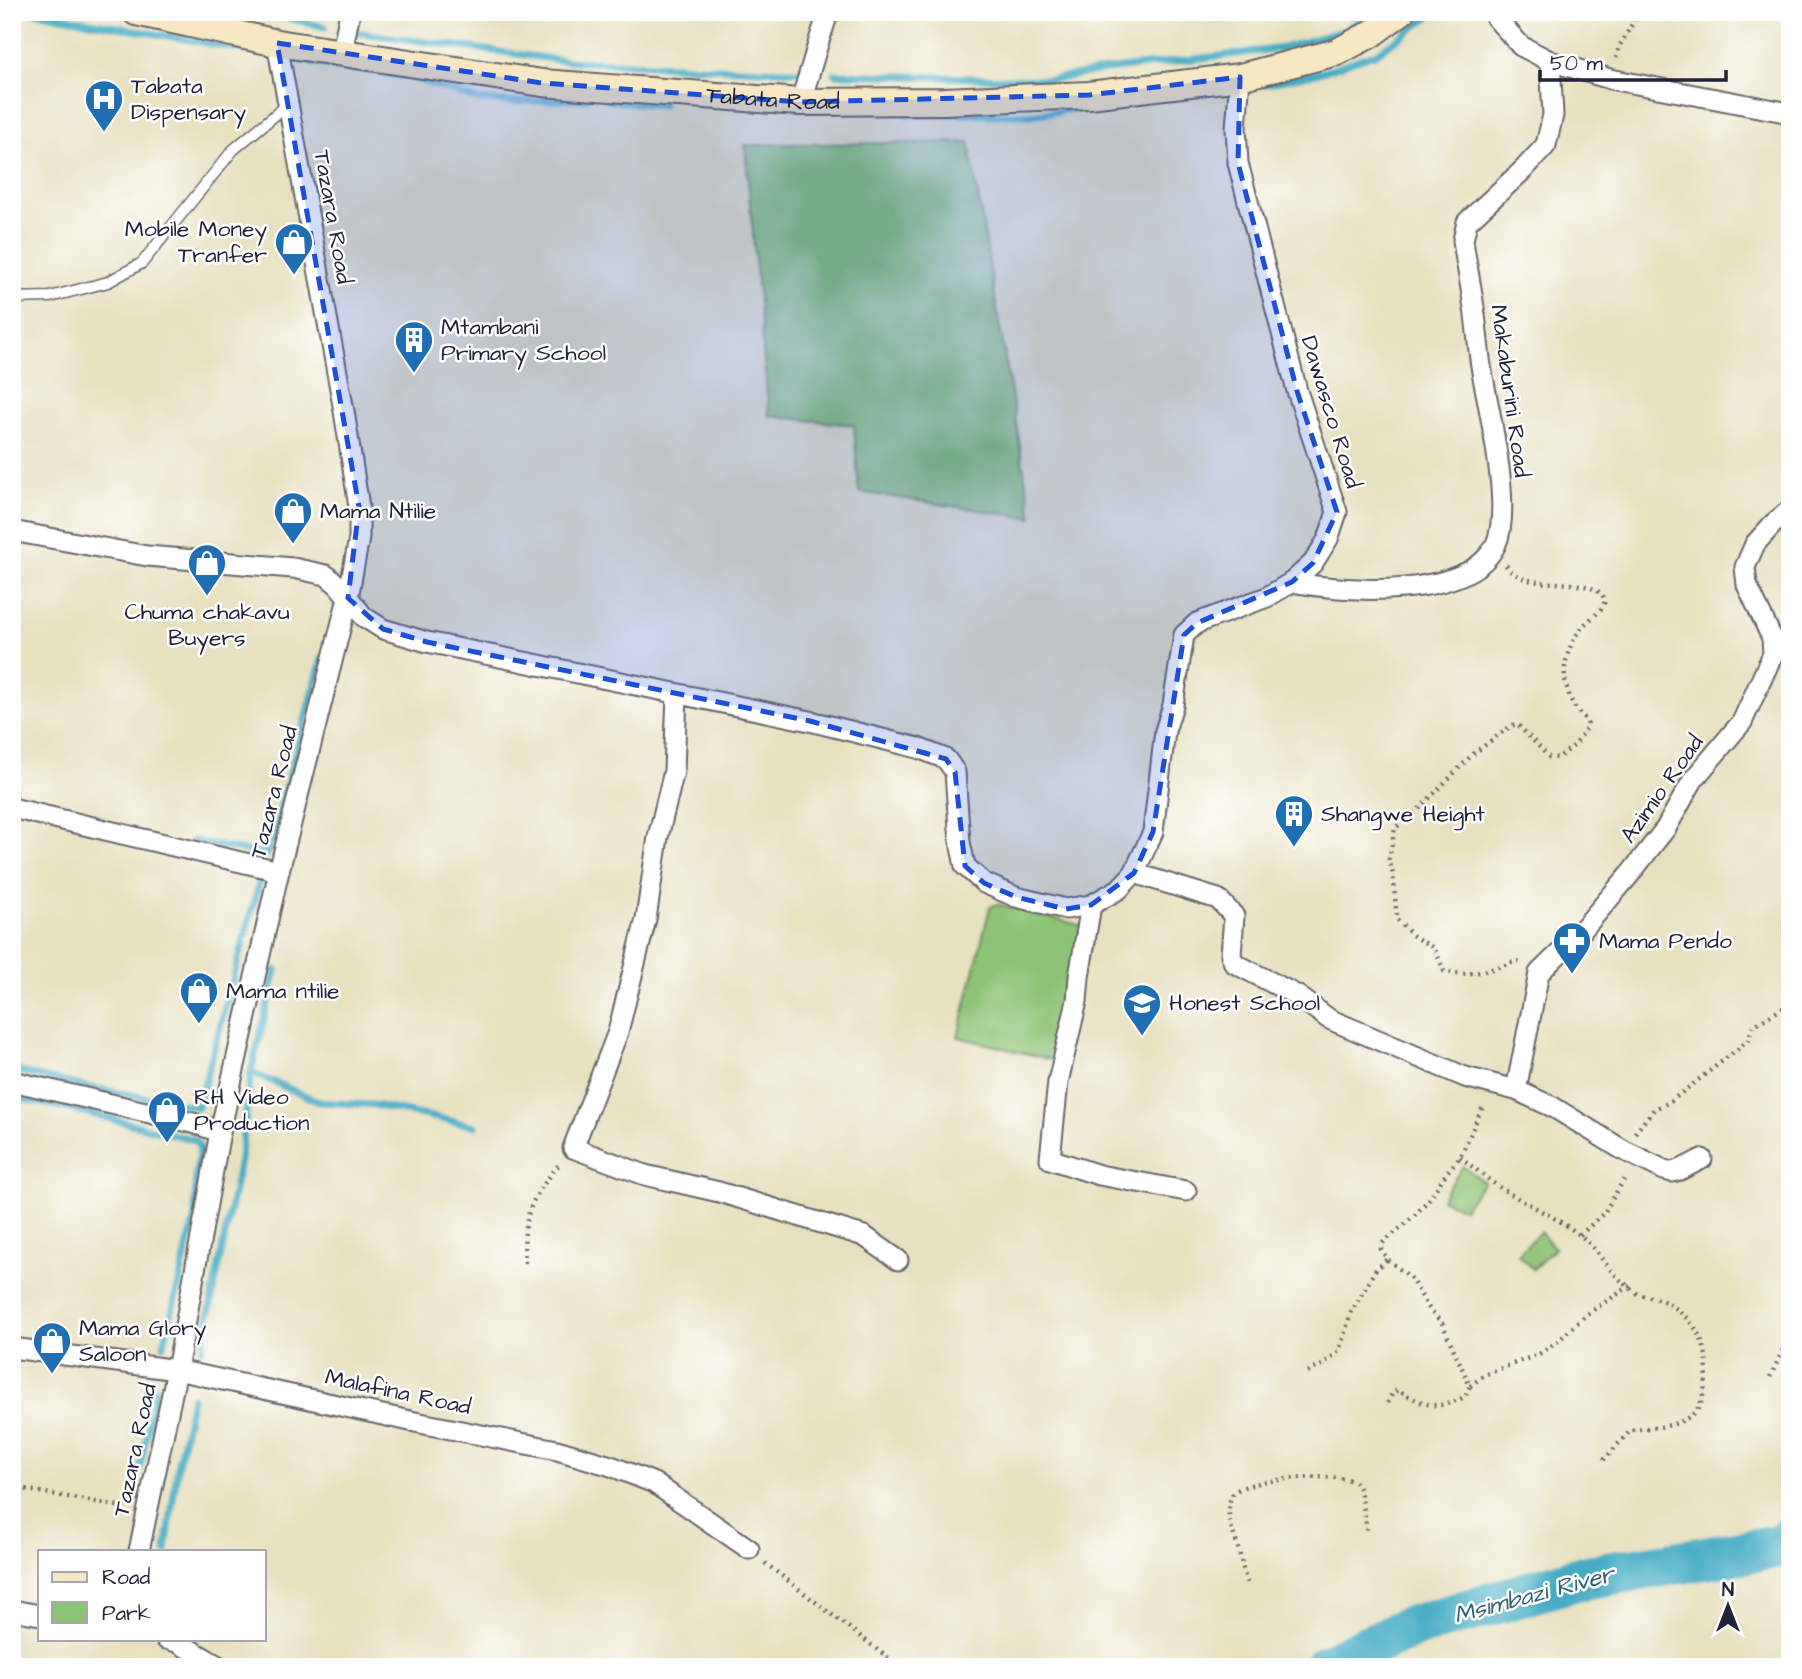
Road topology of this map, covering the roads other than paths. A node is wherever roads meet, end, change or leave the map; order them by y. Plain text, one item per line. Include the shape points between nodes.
1 (136, 12) edge
2 (350, 12) edge
3 (830, 12) edge
4 (1401, 12) edge
5 (1494, 12) edge
6 (277, 43) junction
7 (342, 52) junction
8 (1550, 61) junction
9 (1240, 77) junction
10 (800, 102) junction
11 (287, 105) junction
12 (1790, 113) edge
13 (12, 298) edge
14 (1790, 510) edge
15 (12, 531) edge
16 (1292, 582) junction
17 (348, 598) junction
18 (677, 694) junction
19 (12, 808) edge
20 (279, 871) junction
21 (1134, 873) junction
22 (1091, 905) junction
23 (12, 1081) edge
24 (1516, 1090) junction
25 (219, 1132) junction
26 (1702, 1159) dead end
27 (1186, 1191) dead end
28 (898, 1260) dead end
29 (12, 1348) edge
30 (177, 1370) junction
31 (749, 1549) road end
32 (139, 1550) edge
33 (12, 1611) edge
34 (38, 1615) edge
35 (170, 1640) edge
36 (220, 1667) edge

1 - 6 main road, Tabata Road
2 - 7 street
3 - 10 street
4 - 9 main road, Tabata Road via 1337,52
5 - 8 street via 1521,46
6 - 7 main road, Tabata Road
6 - 11 street, Tazara Road
7 - 10 main road, Tabata Road via 542,83
8 - 12 street via 1610,79
8 - 16 street, Makaburini Road via 1553,116 1546,145 1467,222 1463,240 1499,463 1500,529 1495,546 1476,567 1412,588 1359,589
9 - 10 main road, Tabata Road via 1088,94
9 - 16 street, Dawasco Road via 1238,163 1297,391 1337,512 1324,547
11 - 13 lane via 233,150 142,263 108,282 50,297
11 - 17 street, Tazara Road via 359,507 359,538
14 - 24 street, Azimio Road via 1755,544 1745,567 1747,585 1772,638 1773,654 1742,722 1693,780 1666,828 1630,874 1539,973
15 - 17 street via 148,556 304,570 326,575
16 - 21 street, Dawasco Road via 1267,597 1197,623 1184,635 1165,731 1153,832
17 - 18 street via 364,617 383,629 427,642
17 - 20 street, Tazara Road
18 - 22 street via 810,721 946,759 956,772 965,866 984,883 1016,897 1066,909
18 - 28 street via 674,771 646,919 618,1032 573,1148 645,1175 864,1236
19 - 20 street
20 - 25 street, Tazara Road
21 - 22 street, Dawasco Road via 1119,889
21 - 24 street via 1217,899 1234,916 1234,963 1298,996 1329,1019 1465,1077
22 - 27 street via 1077,1001 1058,1082 1050,1159 1099,1175
23 - 25 street
24 - 26 street via 1672,1172
25 - 30 street, Tazara Road
29 - 30 street, Malafina Road
30 - 31 street, Malafina Road via 597,1462 654,1483
30 - 32 street, Tazara Road
33 - 34 street
35 - 36 street

